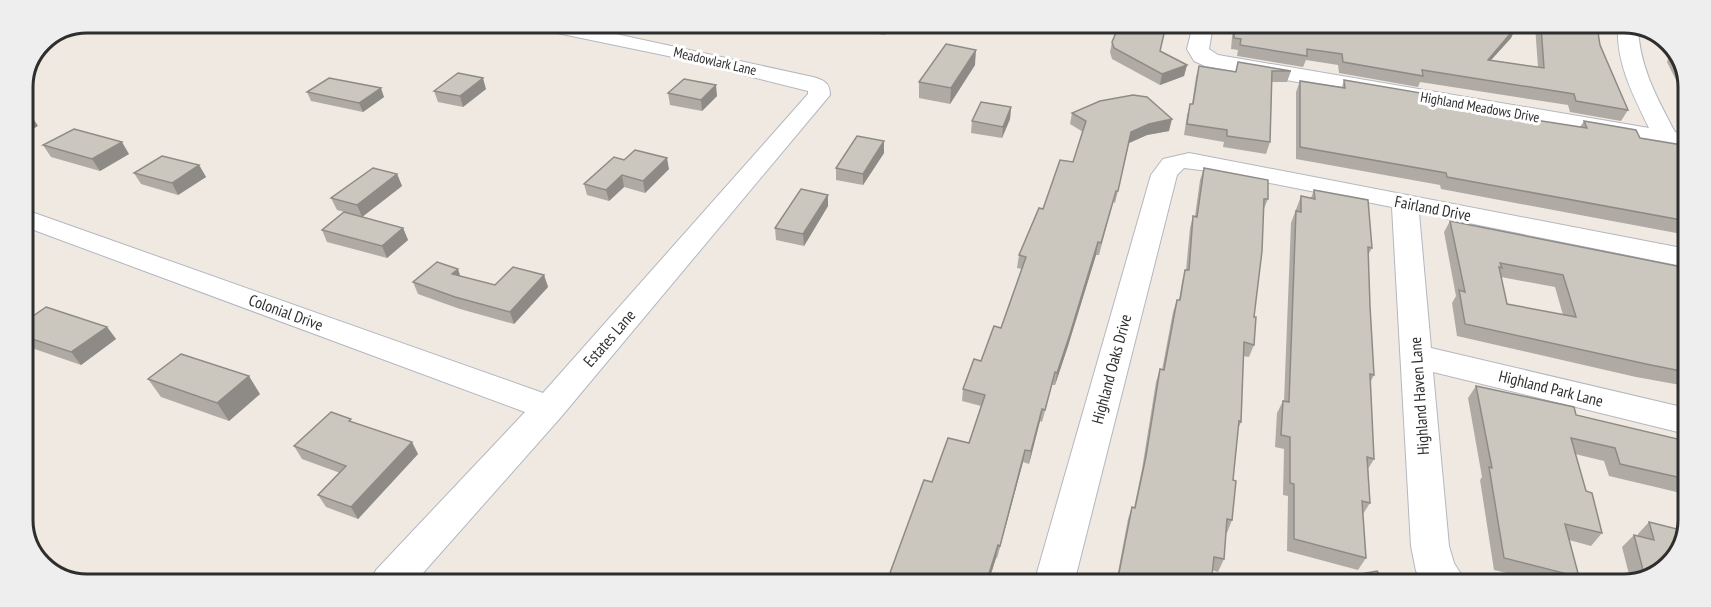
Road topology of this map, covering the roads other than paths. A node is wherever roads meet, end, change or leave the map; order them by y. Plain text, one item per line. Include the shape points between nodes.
1 (587, 33) edge
2 (1201, 33) edge
3 (1628, 33) edge
4 (819, 88) joint
5 (1677, 140) edge
6 (1178, 160) joint
7 (1405, 203) junction
8 (33, 222) edge
9 (1678, 256) edge
10 (1416, 356) junction
11 (549, 408) junction
12 (1678, 419) edge
13 (397, 574) edge
14 (1056, 574) edge
15 (1439, 574) edge

1 - 4 street, Meadowlark Lane
2 - 5 street, Highland Meadows Drive via 1198,50 1213,61
3 - 5 street via 1632,62
4 - 11 street, Estates Lane via 819,95
6 - 7 street, Fairland Drive
6 - 14 street, Highland Oaks Drive via 1167,166 1164,175
7 - 9 street, Fairland Drive
7 - 10 street, Highland Haven Lane
8 - 11 street, Colonial Drive
10 - 12 street, Highland Park Lane
10 - 15 street, Highland Haven Lane via 1430,546
11 - 13 street, Estates Lane

